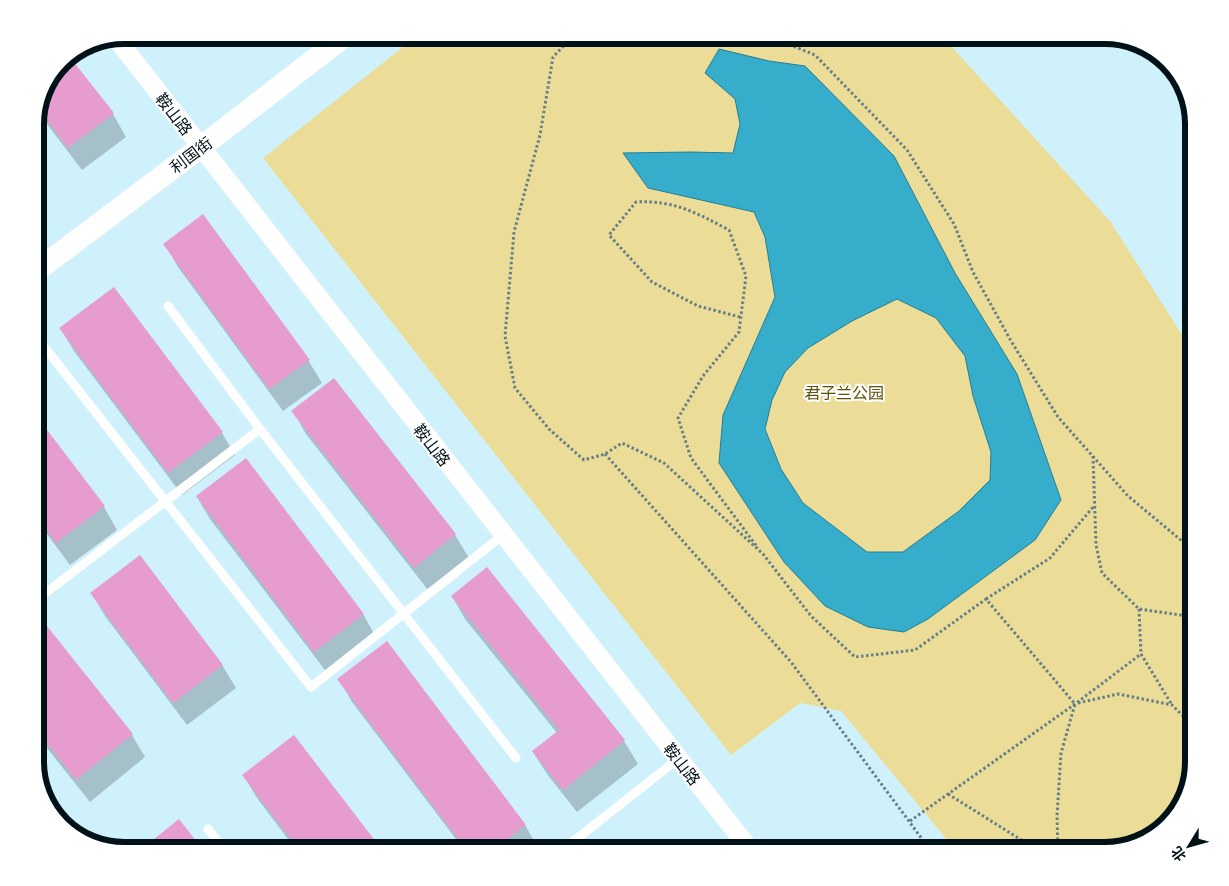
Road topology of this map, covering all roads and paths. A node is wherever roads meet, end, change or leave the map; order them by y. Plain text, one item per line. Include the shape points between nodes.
1 (121, 44) edge
2 (334, 44) edge
3 (565, 44) edge
4 (787, 44) edge
5 (200, 148) junction
6 (44, 265) edge
7 (168, 306) dead end
8 (740, 317) junction
9 (44, 346) edge
10 (260, 428) junction
11 (606, 454) junction
12 (1093, 456) junction
13 (165, 501) junction
14 (1094, 506) junction
15 (503, 535) junction
16 (1185, 544) edge
17 (763, 554) junction
18 (44, 594) edge
19 (986, 599) junction
20 (1139, 609) junction
21 (403, 613) junction
22 (1185, 616) edge
23 (1141, 654) junction
24 (1075, 704) junction
25 (1172, 705) junction
26 (1185, 717) edge
27 (516, 758) dead end
28 (678, 759) junction
29 (948, 794) junction
30 (910, 822) junction
31 (208, 829) dead end
32 (218, 842) edge
33 (572, 842) edge
34 (744, 842) edge
35 (924, 842) edge
36 (1025, 842) edge
37 (1058, 842) edge

1 - 5 street, 鞍山路
2 - 5 street, 利国街
3 - 11 path via 553,57 540,135 514,232 505,336 515,388 549,429 584,460
4 - 12 path via 815,56 907,150 954,224 973,272 1011,341 1058,417
5 - 6 street, 利国街
5 - 15 street, 鞍山路
7 - 10 lane
8 - 8 path via 746,276 729,230 690,209 654,201 636,202 609,235 652,282 698,306
8 - 17 path via 739,332 703,376 678,418 691,458
9 - 13 lane
10 - 13 lane
10 - 21 lane
11 - 17 path via 622,443 664,463
11 - 30 path via 791,662
12 - 14 path
12 - 16 path via 1128,496
13 - 18 lane
13 - 21 lane via 311,687
14 - 19 path via 1050,558
14 - 20 path via 1096,545 1102,573
15 - 21 lane
15 - 28 street, 鞍山路
17 - 19 path via 811,616 855,657 915,650
19 - 24 path
20 - 22 path
20 - 23 path
21 - 27 lane
23 - 24 path
23 - 25 path
24 - 25 path via 1118,694
24 - 29 path
24 - 37 path via 1061,753
25 - 26 path
28 - 33 lane
28 - 34 street, 鞍山路
29 - 30 path
29 - 36 path
30 - 35 path
31 - 32 lane

